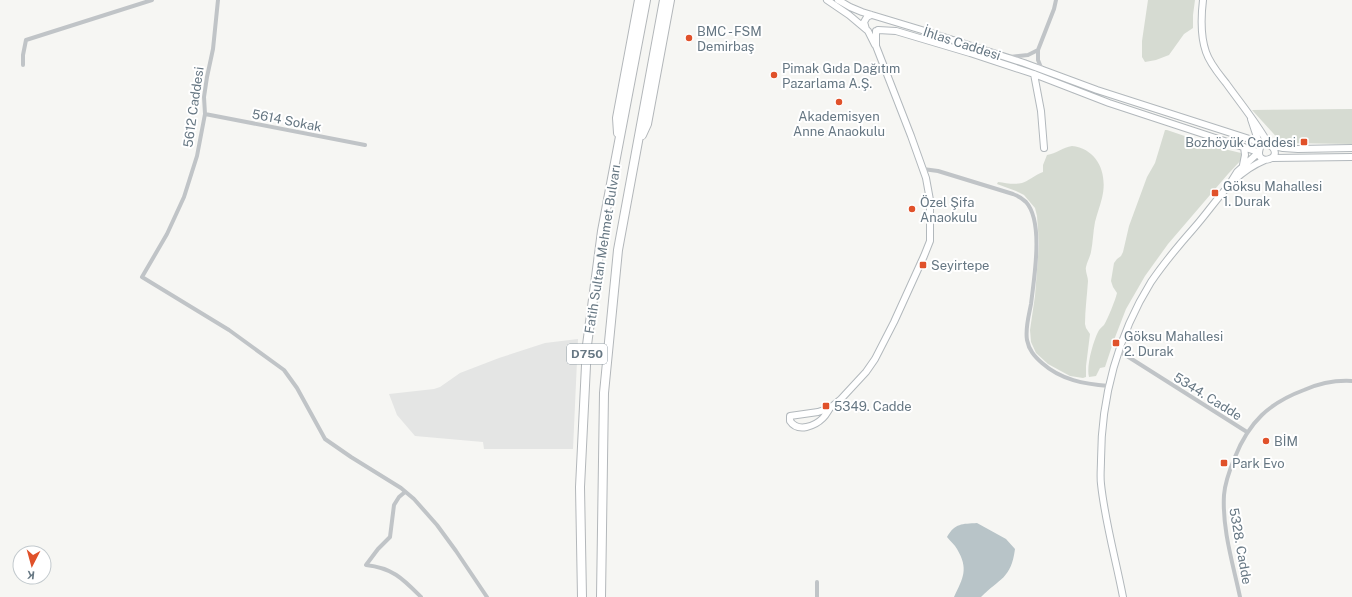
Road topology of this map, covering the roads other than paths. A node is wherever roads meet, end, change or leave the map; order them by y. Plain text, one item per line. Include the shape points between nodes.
1 (152, 0) edge
2 (218, 0) edge
3 (639, 0) edge
4 (646, 0) edge
5 (664, 0) edge
6 (670, 0) edge
7 (827, 0) edge
8 (838, 0) edge
9 (1056, 0) edge
10 (1203, 0) edge
11 (874, 16) junction
12 (867, 30) junction
13 (877, 30) junction
14 (876, 46) junction
15 (1038, 50) junction
16 (1007, 58) junction
17 (23, 65) dead end
18 (1044, 71) junction
19 (1034, 74) junction
20 (205, 114) junction
21 (1250, 116) junction
22 (1256, 132) junction
23 (1248, 138) junction
24 (619, 141) junction
25 (1259, 142) junction
26 (364, 145) dead end
27 (637, 145) junction
28 (1268, 145) junction
29 (1244, 147) junction
30 (1044, 148) dead end
31 (1352, 148) edge
32 (1259, 151) junction
33 (1352, 157) edge
34 (1272, 158) junction
35 (1265, 160) junction
36 (1243, 165) junction
37 (923, 169) junction
38 (1232, 181) junction
39 (1119, 351) junction
40 (1352, 381) edge
41 (1109, 386) junction
42 (830, 408) junction
43 (1247, 432) junction
44 (405, 492) junction
45 (817, 582) dead end
46 (421, 597) edge
47 (487, 597) edge
48 (582, 597) edge
49 (601, 597) edge
50 (817, 597) edge
51 (1123, 597) edge
52 (1240, 597) edge

1 - 17 street via 26,40
2 - 20 street, 5612 Caddesi via 206,77
3 - 24 highway via 617,118
4 - 24 highway, Fatih Sultan Mehmet Bulvarı / D750
5 - 27 highway, Fatih Sultan Mehmet Bulvarı
6 - 27 highway via 647,124
7 - 12 street
8 - 11 street, İhlas Caddesi
9 - 15 street
10 - 21 street via 1202,34 1206,52
11 - 12 street via 865,19
11 - 13 street via 880,25
11 - 16 street, İhlas Caddesi via 925,30
12 - 13 street
12 - 14 street
13 - 14 street
13 - 19 street, İhlas Caddesi via 915,36
14 - 37 street
15 - 16 street via 1028,55
15 - 18 street via 1038,60
16 - 18 street, İhlas Caddesi
18 - 23 street, İhlas Caddesi
19 - 29 street, İhlas Caddesi via 1109,103
19 - 30 street
20 - 26 street, 5614 Sokak
20 - 44 street, 5612 Caddesi via 184,197 167,234 142,277 229,330 284,370 325,439
21 - 22 street
21 - 28 street
22 - 23 street via 1254,137
22 - 25 street
23 - 25 street, İhlas Caddesi
24 - 48 highway, Fatih Sultan Mehmet Bulvarı / D750 via 602,232 587,345 580,487
25 - 28 street, İhlas Caddesi
25 - 32 street
27 - 49 highway, Fatih Sultan Mehmet Bulvarı via 618,250 604,393
28 - 31 street via 1291,148
28 - 32 street
28 - 34 street via 1274,151
29 - 32 street, İhlas Caddesi
29 - 36 street
32 - 35 street via 1261,158
32 - 36 street
33 - 34 street
34 - 35 street
35 - 38 street
36 - 38 street
37 - 41 street via 938,171 1013,194 1025,201 1032,212 1036,234 1027,335 1031,351 1036,358 1060,376 1088,384
37 - 42 street via 930,200 930,241 927,250 875,359 852,388
38 - 39 street via 1175,249 1152,281
39 - 41 street
39 - 43 street, 5344. Cadde
40 - 43 street, 5328. Cadde via 1318,384 1292,394 1268,408
41 - 51 street via 1103,421 1101,483
42 - 42 street via 790,416 790,421 798,427 810,426 823,418
43 - 52 street, 5328. Cadde via 1230,467 1224,494 1226,530
44 - 46 street via 394,505 390,537 366,565 379,566 394,573
44 - 47 street via 437,525
45 - 50 street

